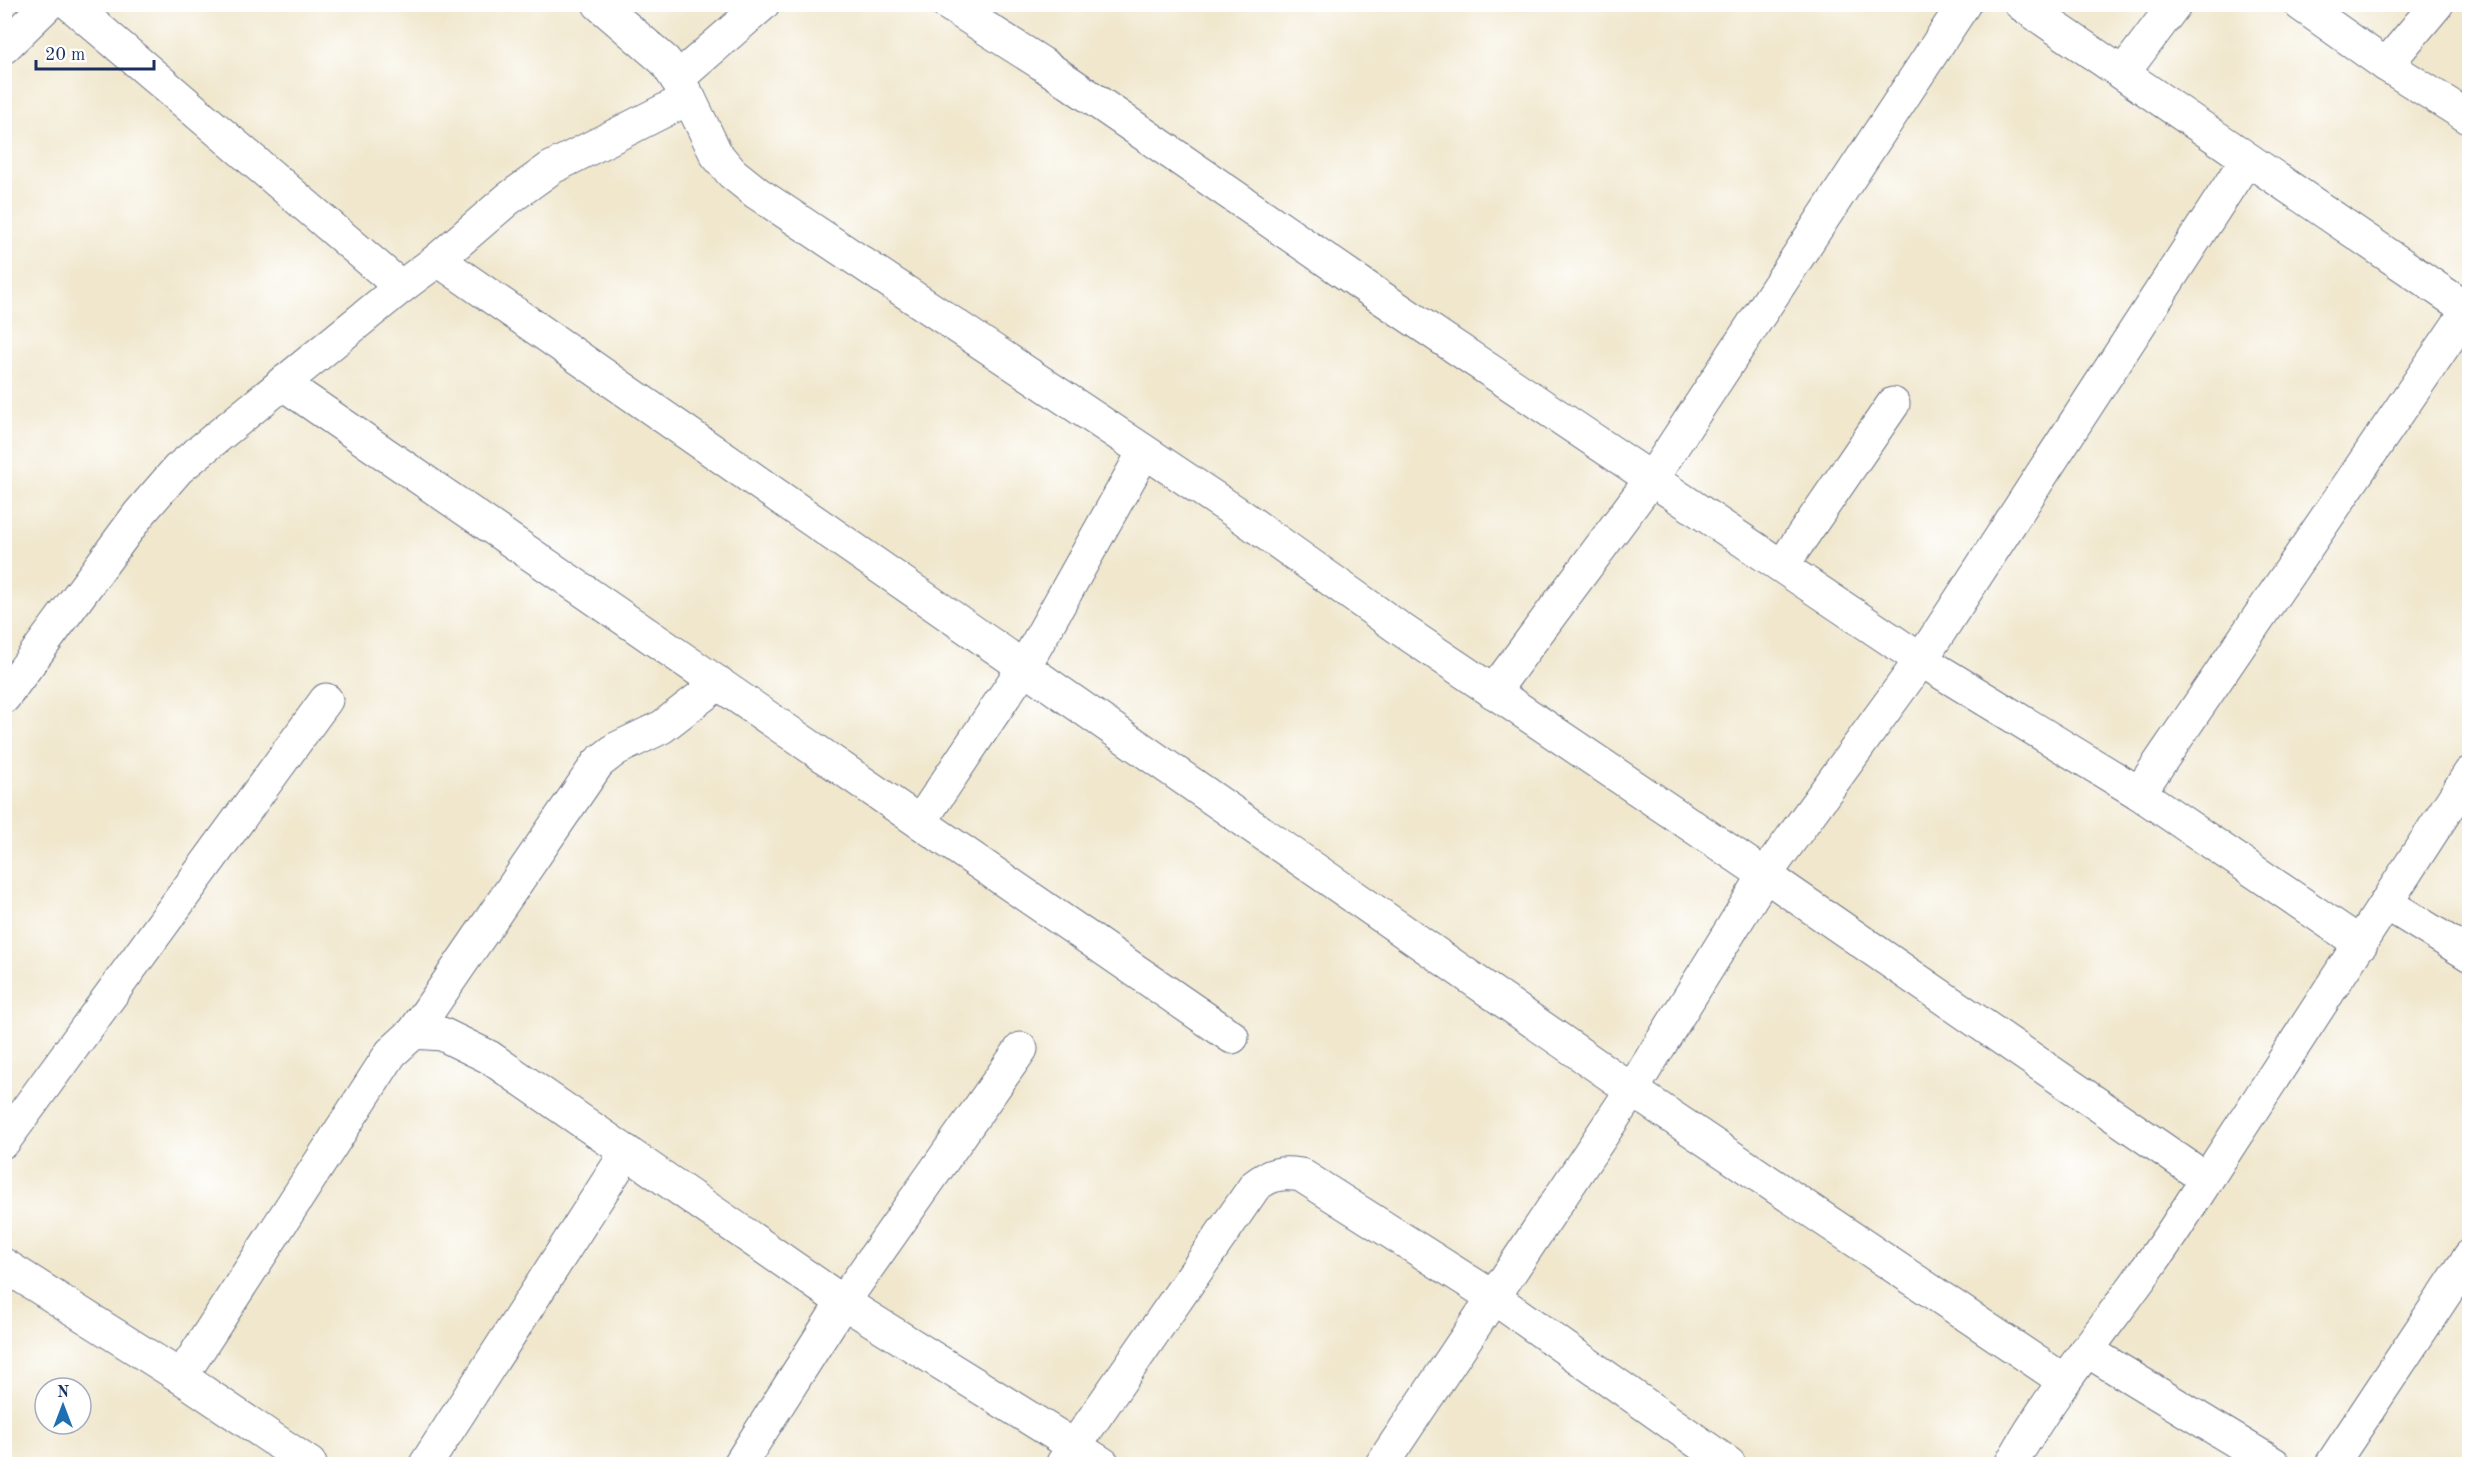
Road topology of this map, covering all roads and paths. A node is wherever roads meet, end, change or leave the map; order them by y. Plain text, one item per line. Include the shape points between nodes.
1 (48, 4) edge
2 (70, 4) edge
3 (599, 4) edge
4 (763, 4) edge
5 (948, 4) edge
6 (1964, 4) edge
7 (2021, 4) edge
8 (2175, 4) edge
9 (2300, 4) edge
10 (2437, 4) edge
11 (4, 47) edge
12 (2386, 65) junction
13 (2123, 74) junction
14 (683, 89) junction
15 (2469, 118) edge
16 (2247, 159) junction
17 (436, 261) junction
18 (400, 287) junction
19 (2469, 311) edge
20 (282, 383) junction
21 (1893, 404) dead end
22 (1144, 452) junction
23 (1652, 478) junction
24 (1782, 566) junction
25 (1921, 660) junction
26 (1024, 668) junction
27 (719, 682) junction
28 (1493, 692) junction
29 (4, 696) edge
30 (326, 700) dead end
31 (2469, 773) edge
32 (2139, 794) junction
33 (920, 822) junction
34 (1765, 875) junction
35 (2386, 903) junction
36 (2361, 944) junction
37 (2469, 955) edge
38 (414, 1032) junction
39 (1232, 1037) dead end
40 (1021, 1049) dead end
41 (1632, 1090) junction
42 (4, 1141) edge
43 (627, 1152) junction
44 (2206, 1179) junction
45 (2469, 1256) edge
46 (4, 1265) edge
47 (1493, 1297) junction
48 (843, 1302) junction
49 (2086, 1350) junction
50 (181, 1377) junction
51 (2063, 1380) junction
52 (1068, 1455) edge
53 (1709, 1459) edge
54 (310, 1464) edge
55 (426, 1464) edge
56 (740, 1464) edge
57 (1103, 1464) edge
58 (1382, 1464) edge
59 (2012, 1464) edge
60 (2274, 1464) edge
61 (2332, 1464) edge

1 - 11 street
2 - 18 street
3 - 14 street via 665,61
4 - 14 street
5 - 23 street
6 - 23 street
7 - 13 street
8 - 13 street
9 - 12 street
10 - 12 street
12 - 15 street
13 - 16 street
14 - 17 street via 551,168
14 - 22 street via 716,154 757,193
16 - 19 street
16 - 25 street
17 - 18 street
17 - 26 street
18 - 20 street
19 - 32 street
20 - 27 street
20 - 29 street via 178,469 139,514
21 - 24 street
22 - 26 street
22 - 28 street via 1240,514
23 - 24 street
23 - 28 street
24 - 25 street
25 - 32 street
25 - 34 street
26 - 33 street
26 - 41 street
27 - 33 street
27 - 38 street via 662,727 616,749 598,763
28 - 34 street
30 - 42 street
31 - 35 street
32 - 36 street
33 - 39 street
34 - 41 street
34 - 44 street
35 - 36 street
35 - 37 street
36 - 44 street
38 - 43 street via 442,1034 489,1057
38 - 50 street via 391,1053
40 - 48 street
41 - 47 street
41 - 51 street
43 - 48 street
43 - 55 street
44 - 49 street
45 - 61 street
46 - 50 street
47 - 52 street via 1301,1175 1268,1175 1254,1186
47 - 53 street
47 - 58 street
48 - 52 street
48 - 56 street
49 - 51 street
49 - 60 street
50 - 54 street
51 - 59 street
52 - 57 street

